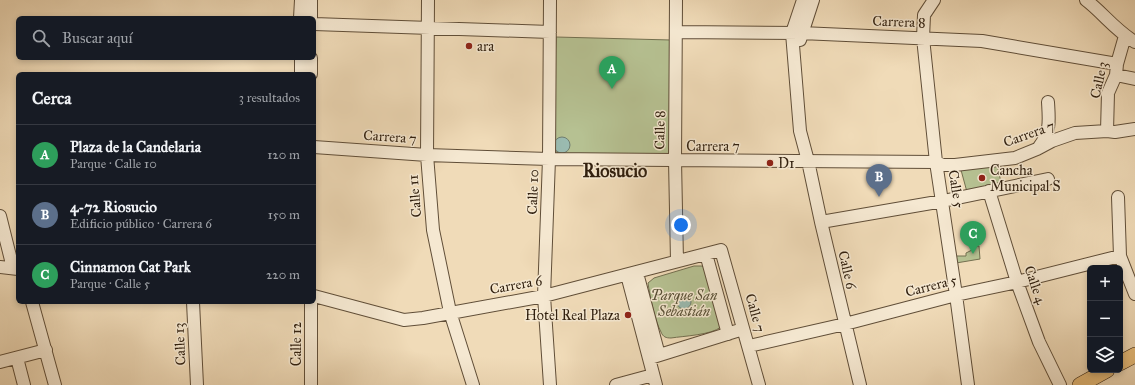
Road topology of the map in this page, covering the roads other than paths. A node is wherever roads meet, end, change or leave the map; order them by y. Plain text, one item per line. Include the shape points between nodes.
1 (301, 0) edge
2 (311, 0) edge
3 (428, 0) edge
4 (550, 0) edge
5 (676, 0) edge
6 (803, 0) edge
7 (813, 0) edge
8 (934, 0) edge
9 (1086, 0) edge
10 (300, 16) edge
11 (311, 16) edge
12 (316, 24) edge
13 (428, 27) junction
14 (550, 32) junction
15 (677, 32) junction
16 (797, 33) junction
17 (922, 38) junction
18 (1130, 39) edge
19 (301, 60) edge
20 (311, 60) edge
21 (1117, 69) junction
22 (301, 72) edge
23 (311, 72) edge
24 (1135, 79) edge
25 (1048, 102) dead end
26 (1135, 129) edge
27 (1107, 131) junction
28 (316, 147) edge
29 (1037, 149) junction
30 (427, 155) junction
31 (549, 159) junction
32 (675, 160) junction
33 (808, 161) junction
34 (936, 162) junction
35 (1048, 179) dead end
36 (989, 191) junction
37 (1118, 197) dead end
38 (943, 201) junction
39 (821, 222) junction
40 (1, 223) edge
41 (721, 250) joint
42 (706, 254) junction
43 (678, 261) junction
44 (1126, 262) edge
45 (0, 267) edge
46 (15, 268) edge
47 (632, 274) junction
48 (1017, 282) junction
49 (1135, 294) edge
50 (956, 295) junction
51 (544, 296) junction
52 (316, 297) edge
53 (33, 304) edge
54 (193, 304) edge
55 (304, 304) edge
56 (311, 304) edge
57 (450, 312) junction
58 (845, 324) junction
59 (743, 329) junction
60 (728, 334) junction
61 (749, 346) junction
62 (46, 350) junction
63 (1135, 355) edge
64 (654, 356) junction
65 (17, 358) junction
66 (1123, 361) edge
67 (0, 362) edge
68 (1102, 373) edge
69 (655, 380) edge
70 (24, 385) edge
71 (55, 385) edge
72 (197, 385) edge
73 (304, 385) edge
74 (311, 385) edge
75 (472, 385) edge
76 (550, 385) edge
77 (616, 385) edge
78 (759, 385) edge
79 (860, 385) edge
80 (968, 385) edge
81 (1060, 385) edge
82 (1080, 385) edge

1 - 10 street
2 - 11 street
3 - 13 street, Calle 11
4 - 14 street, Calle 10
5 - 15 street, Calle 8
6 - 16 street, Calle 6
7 - 16 street, Calle 6
8 - 17 street, Calle 5 via 924,15
9 - 18 street
12 - 13 street
13 - 14 street
13 - 30 street, Calle 11
14 - 31 street, Calle 10
15 - 16 street, Carrera 8
15 - 32 street, Calle 8
16 - 17 street, Carrera 8
16 - 33 street, Calle 6
17 - 21 street, Carrera 8 via 982,41
17 - 34 street, Calle 5
18 - 21 street, Calle 3
19 - 22 street
20 - 23 street
21 - 24 street, Carrera 8
21 - 27 street, Calle 3 via 1108,93
25 - 29 street via 1048,131
26 - 27 street
27 - 29 street, Carrera 7 via 1075,133
28 - 30 street, Carrera 7
29 - 34 street, Carrera 7 via 1015,158 987,162 943,165
30 - 31 street, Carrera 7
30 - 57 street, Calle 11 via 433,230
31 - 32 street, Carrera 7
31 - 51 street, Calle 10
32 - 33 street, Carrera 7
32 - 43 street, Calle 8
33 - 34 street, Carrera 7
33 - 39 street, Calle 6
34 - 38 street, Calle 5
35 - 36 street
36 - 38 street
36 - 48 street, Calle 4
37 - 44 street
38 - 39 street
38 - 50 street, Calle 5
39 - 58 street, Calle 6
40 - 46 street
41 - 42 street, Carrera 6
41 - 59 street, Calle 7
42 - 43 street, Carrera 6
42 - 60 street
43 - 47 street, Carrera 6
44 - 48 street, Carrera 5
44 - 49 street
45 - 46 street
47 - 51 street, Carrera 6
47 - 64 street
48 - 50 street, Carrera 5
48 - 81 street, Calle 4 via 1039,342
50 - 58 street, Carrera 5
50 - 80 street, Calle 5
51 - 57 street, Carrera 6
51 - 76 street, Calle 10
52 - 57 street, Carrera 6 via 404,320
53 - 62 street
54 - 72 street, Calle 13
55 - 73 street, Calle 12
56 - 74 street, Calle 12
57 - 75 street, Calle 11
58 - 61 street, Carrera 5
58 - 79 street, Calle 6
59 - 60 street
59 - 61 street, Calle 7
60 - 64 street
61 - 78 street, Calle 7
62 - 65 street
62 - 71 street
63 - 66 main road
64 - 69 street
65 - 67 street
65 - 70 street
68 - 82 main road
69 - 77 street

